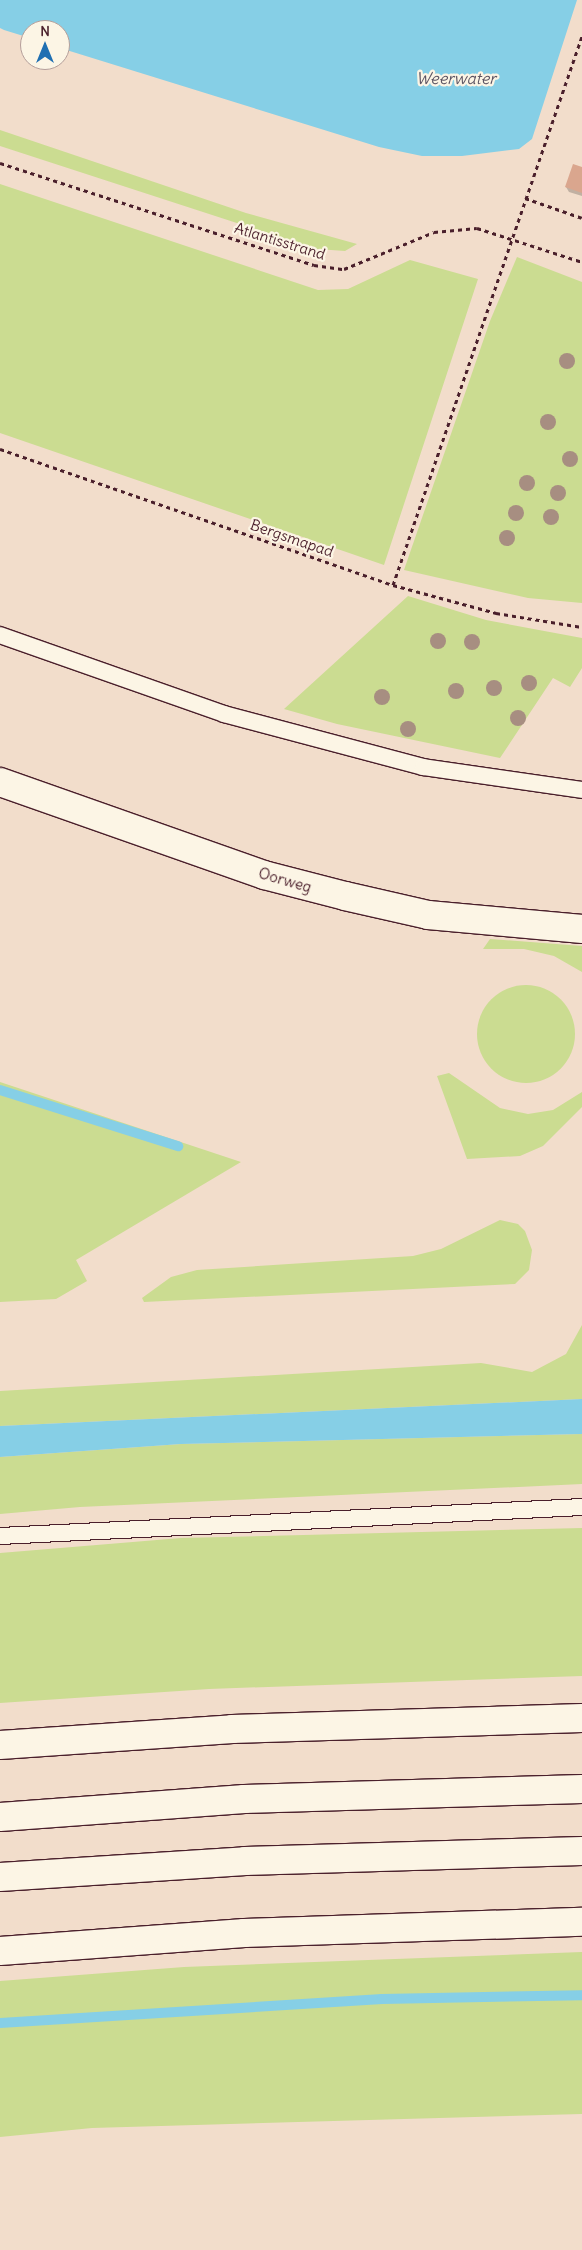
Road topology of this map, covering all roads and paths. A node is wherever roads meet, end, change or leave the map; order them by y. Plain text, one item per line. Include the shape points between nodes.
1 (582, 36) edge
2 (0, 163) edge
3 (525, 198) junction
4 (582, 218) edge
5 (513, 238) junction
6 (582, 262) edge
7 (0, 449) edge
8 (393, 585) junction
9 (582, 627) edge
10 (0, 635) edge
11 (0, 782) edge
12 (582, 790) edge
13 (582, 929) edge
14 (582, 1507) edge
15 (0, 1536) edge
16 (582, 1718) edge
17 (0, 1745) edge
18 (582, 1789) edge
19 (0, 1817) edge
20 (582, 1851) edge
21 (0, 1877) edge
22 (582, 1922) edge
23 (0, 1951) edge

1 - 3 path
2 - 5 path, Atlantisstrand via 314,265 344,269 434,232 477,228
3 - 4 path
3 - 5 path
5 - 6 path, Atlantisstrand
5 - 8 path
7 - 8 path, Bergsmapad
8 - 9 path, Bergsmapad via 496,613
10 - 12 lane via 224,714 423,768
11 - 13 main road, Oorweg via 264,875 345,896 428,915
14 - 15 lane
16 - 17 main road via 232,1729
18 - 19 main road via 244,1799
20 - 21 main road via 245,1861
22 - 23 main road via 244,1933

